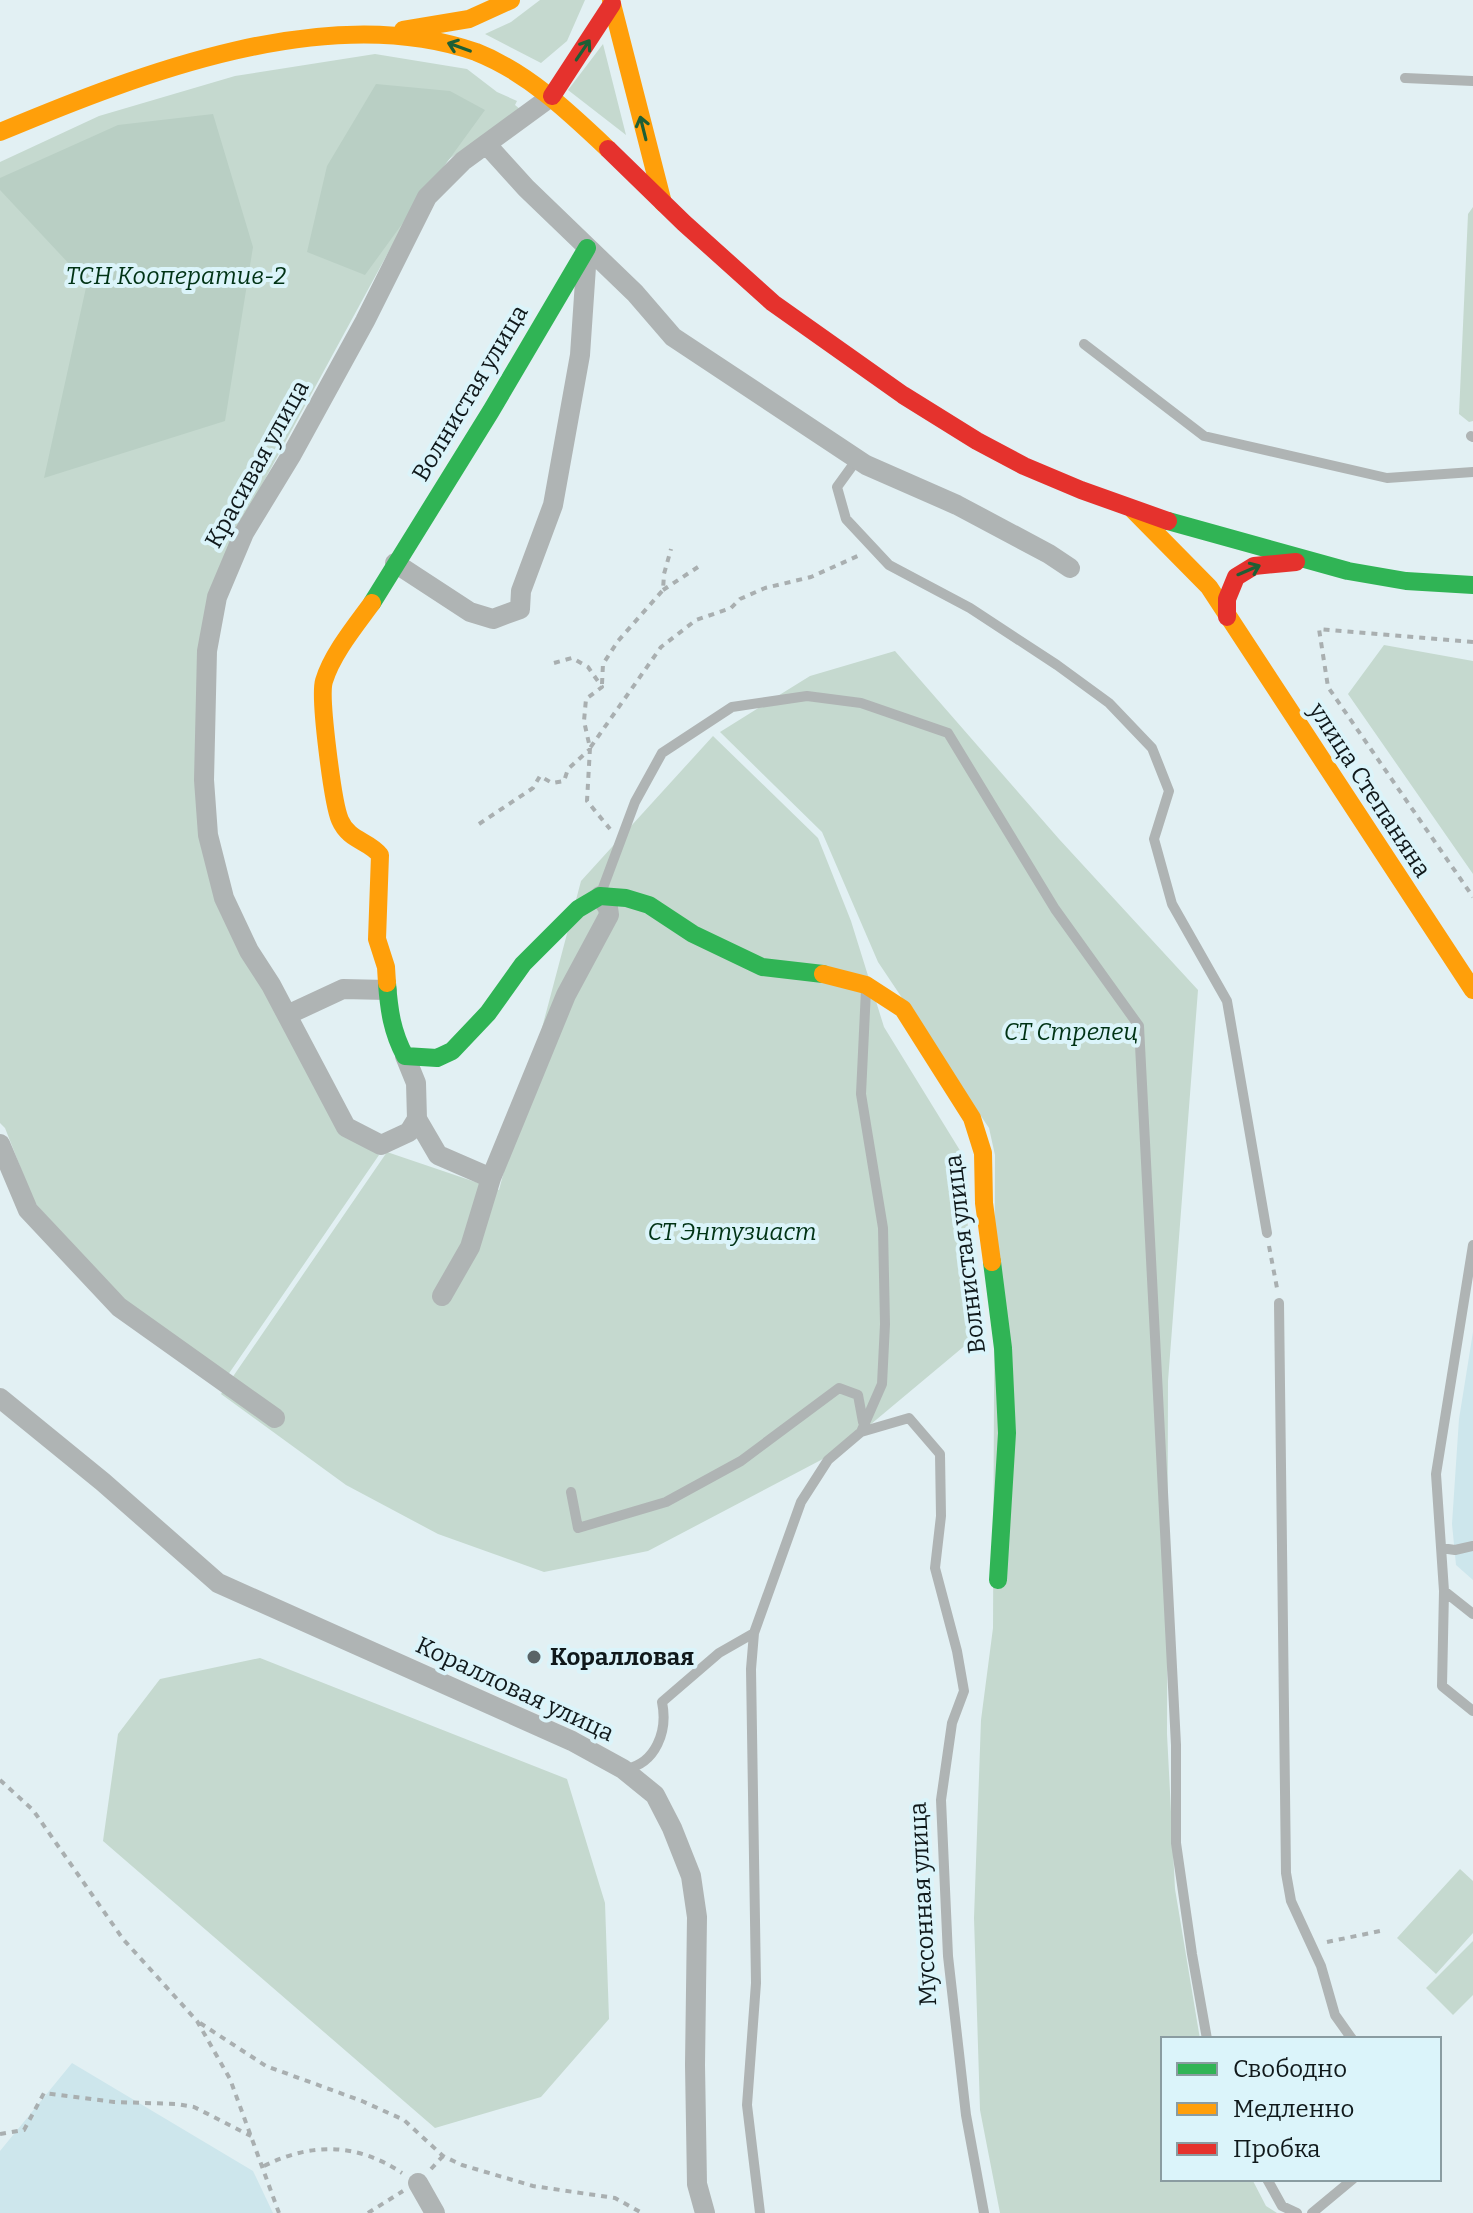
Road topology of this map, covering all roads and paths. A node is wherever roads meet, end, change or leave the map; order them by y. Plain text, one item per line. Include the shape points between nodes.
1 (511, 0) edge
2 (611, 2) edge
3 (391, 32) junction
4 (1405, 78) dead end
5 (1473, 81) edge
6 (552, 96) junction
7 (0, 132) edge
8 (488, 146) junction
9 (0, 147) edge
10 (663, 203) junction
11 (587, 248) junction
12 (1084, 344) dead end
13 (858, 458) junction
14 (1473, 472) edge
15 (1133, 510) junction
16 (1206, 532) junction
17 (671, 549) dead end
18 (873, 549) junction
19 (1307, 561) junction
20 (395, 563) junction
21 (698, 567) dead end
22 (1070, 568) dead end
23 (1473, 585) edge
24 (1209, 587) junction
25 (663, 590) junction
26 (1227, 617) junction
27 (1473, 642) edge
28 (554, 663) dead end
29 (602, 687) junction
30 (590, 748) junction
31 (479, 824) dead end
32 (605, 840) dead end
33 (600, 896) junction
34 (1473, 897) edge
35 (866, 985) junction
36 (387, 990) junction
37 (1473, 990) edge
38 (287, 1015) junction
39 (405, 1056) junction
40 (417, 1119) junction
41 (0, 1144) edge
42 (491, 1178) junction
43 (1267, 1233) joint
44 (1473, 1245) edge
45 (442, 1296) dead end
46 (1279, 1303) joint
47 (0, 1398) edge
48 (275, 1418) dead end
49 (862, 1428) junction
50 (571, 1492) dead end
51 (1473, 1546) edge
52 (1441, 1548) junction
53 (998, 1580) dead end
54 (1444, 1591) junction
55 (1473, 1614) edge
56 (754, 1633) junction
57 (1473, 1711) edge
58 (623, 1769) junction
59 (0, 1780) edge
60 (1380, 1931) dead end
61 (1313, 1946) junction
62 (197, 2021) junction
63 (1207, 2037) edge
64 (1351, 2037) edge
65 (0, 2134) edge
66 (252, 2136) junction
67 (263, 2166) junction
68 (1268, 2181) edge
69 (1351, 2181) edge
70 (418, 2183) joint
71 (279, 2213) edge
72 (435, 2213) edge
73 (642, 2213) edge
74 (705, 2213) edge
75 (760, 2213) edge
76 (984, 2213) edge
77 (1297, 2213) edge
78 (1312, 2213) edge

1 - 3 main road via 469,19
6 -> 2 main road
10 -> 2 main road
6 -> 3 main road via 487,57 447,42
3 - 7 main road via 328,32 229,52 73,100
4 - 5 lane
6 - 8 street, Красивая улица
6 - 9 main road via 420,50 334,42 225,64 82,109
6 - 10 main road
8 - 11 street
8 - 38 street, Красивая улица via 463,161 427,197 365,321 244,533 217,597 204,709 208,835 224,898
10 - 15 main road via 765,296 936,417 999,453
11 - 13 street via 673,337
11 - 20 main road, Волнистая улица
11 - 20 street via 580,355 553,505 524,582 520,609 493,619 470,612
12 - 14 lane via 1204,436 1387,478
13 - 18 lane via 837,487 846,519
13 - 22 street
15 - 16 main road
15 - 24 main road, улица Степаняна
16 - 19 main road
16 - 24 main road, улица Степаняна via 1201,555
17 - 25 path
18 - 30 path via 811,577 765,588 696,620 661,647
18 - 43 lane via 889,565 970,608 1057,665 1109,703 1152,748 1169,791 1154,839 1172,904 1227,1001
19 - 23 main road via 1368,576
26 -> 19 main road via 1225,594 1236,575 1254,565
20 - 36 main road, Волнистая улица via 323,682 323,720 340,821 356,841 373,846 380,855 377,939
21 - 25 path
24 - 26 main road, улица Степаняна
25 - 29 path via 603,664
26 - 37 main road, улица Степаняна
27 - 34 path via 1319,629 1328,687
28 - 29 path via 572,658 588,667
29 - 30 path via 586,699
30 - 31 path via 568,769 564,781 552,783 540,776 533,788
30 - 32 path via 587,801 610,828
33 - 35 main road, Волнистая улица via 649,905 693,934 762,967 834,975
33 - 39 main road via 578,909 523,964 452,1051 437,1058
33 - 42 street via 609,915 566,995
33 - 63 lane via 635,802 662,753 732,707 807,696 861,703 948,733 1055,909 1139,1026 1176,1745 1176,1843
35 - 49 lane via 861,1094 883,1228 885,1324 882,1384
35 - 53 main road, Волнистая улица via 903,1009 972,1118 983,1153 1007,1433
36 - 38 street via 343,989
36 - 39 main road, Волнистая улица via 395,1038
38 - 40 street, Красивая улица via 346,1127 381,1145 409,1132
39 - 40 street, Волнистая улица via 416,1083
40 - 42 street, Волнистая улица via 438,1155
41 - 48 street via 28,1210 119,1307
42 - 45 street via 470,1247
43 - 46 path
44 - 52 lane via 1436,1474
46 - 61 lane via 1286,1873 1291,1901
47 - 58 street, Коралловая улица via 218,1583 572,1741
49 - 50 lane via 858,1395 839,1388 741,1461 666,1502 578,1528
49 - 56 lane via 828,1460 801,1502
49 - 76 lane, Муссонная улица via 909,1418 940,1454 935,1568 964,1691 952,1723 941,1800 948,1956 966,2115
51 - 52 lane
52 - 54 lane
54 - 55 lane
54 - 57 lane via 1442,1686
56 - 58 lane via 719,1653 662,1702 661,1737 652,1754 641,1766
56 - 75 lane via 756,1983 747,2105
58 - 74 street, Коралловая улица via 655,1795 691,1876 697,1917 697,2184
59 - 62 path via 33,1810 123,1939
60 - 61 path
61 - 64 lane via 1335,2015
62 - 66 path via 230,2079
62 - 73 path via 266,2066 404,2120 443,2156 462,2165 533,2186 615,2198
65 - 66 path via 24,2130 44,2093 186,2105
66 - 67 path
67 - 70 path via 290,2153 347,2149 388,2163
67 - 71 path
68 - 77 lane via 1282,2206
69 - 78 lane
70 - 72 street

